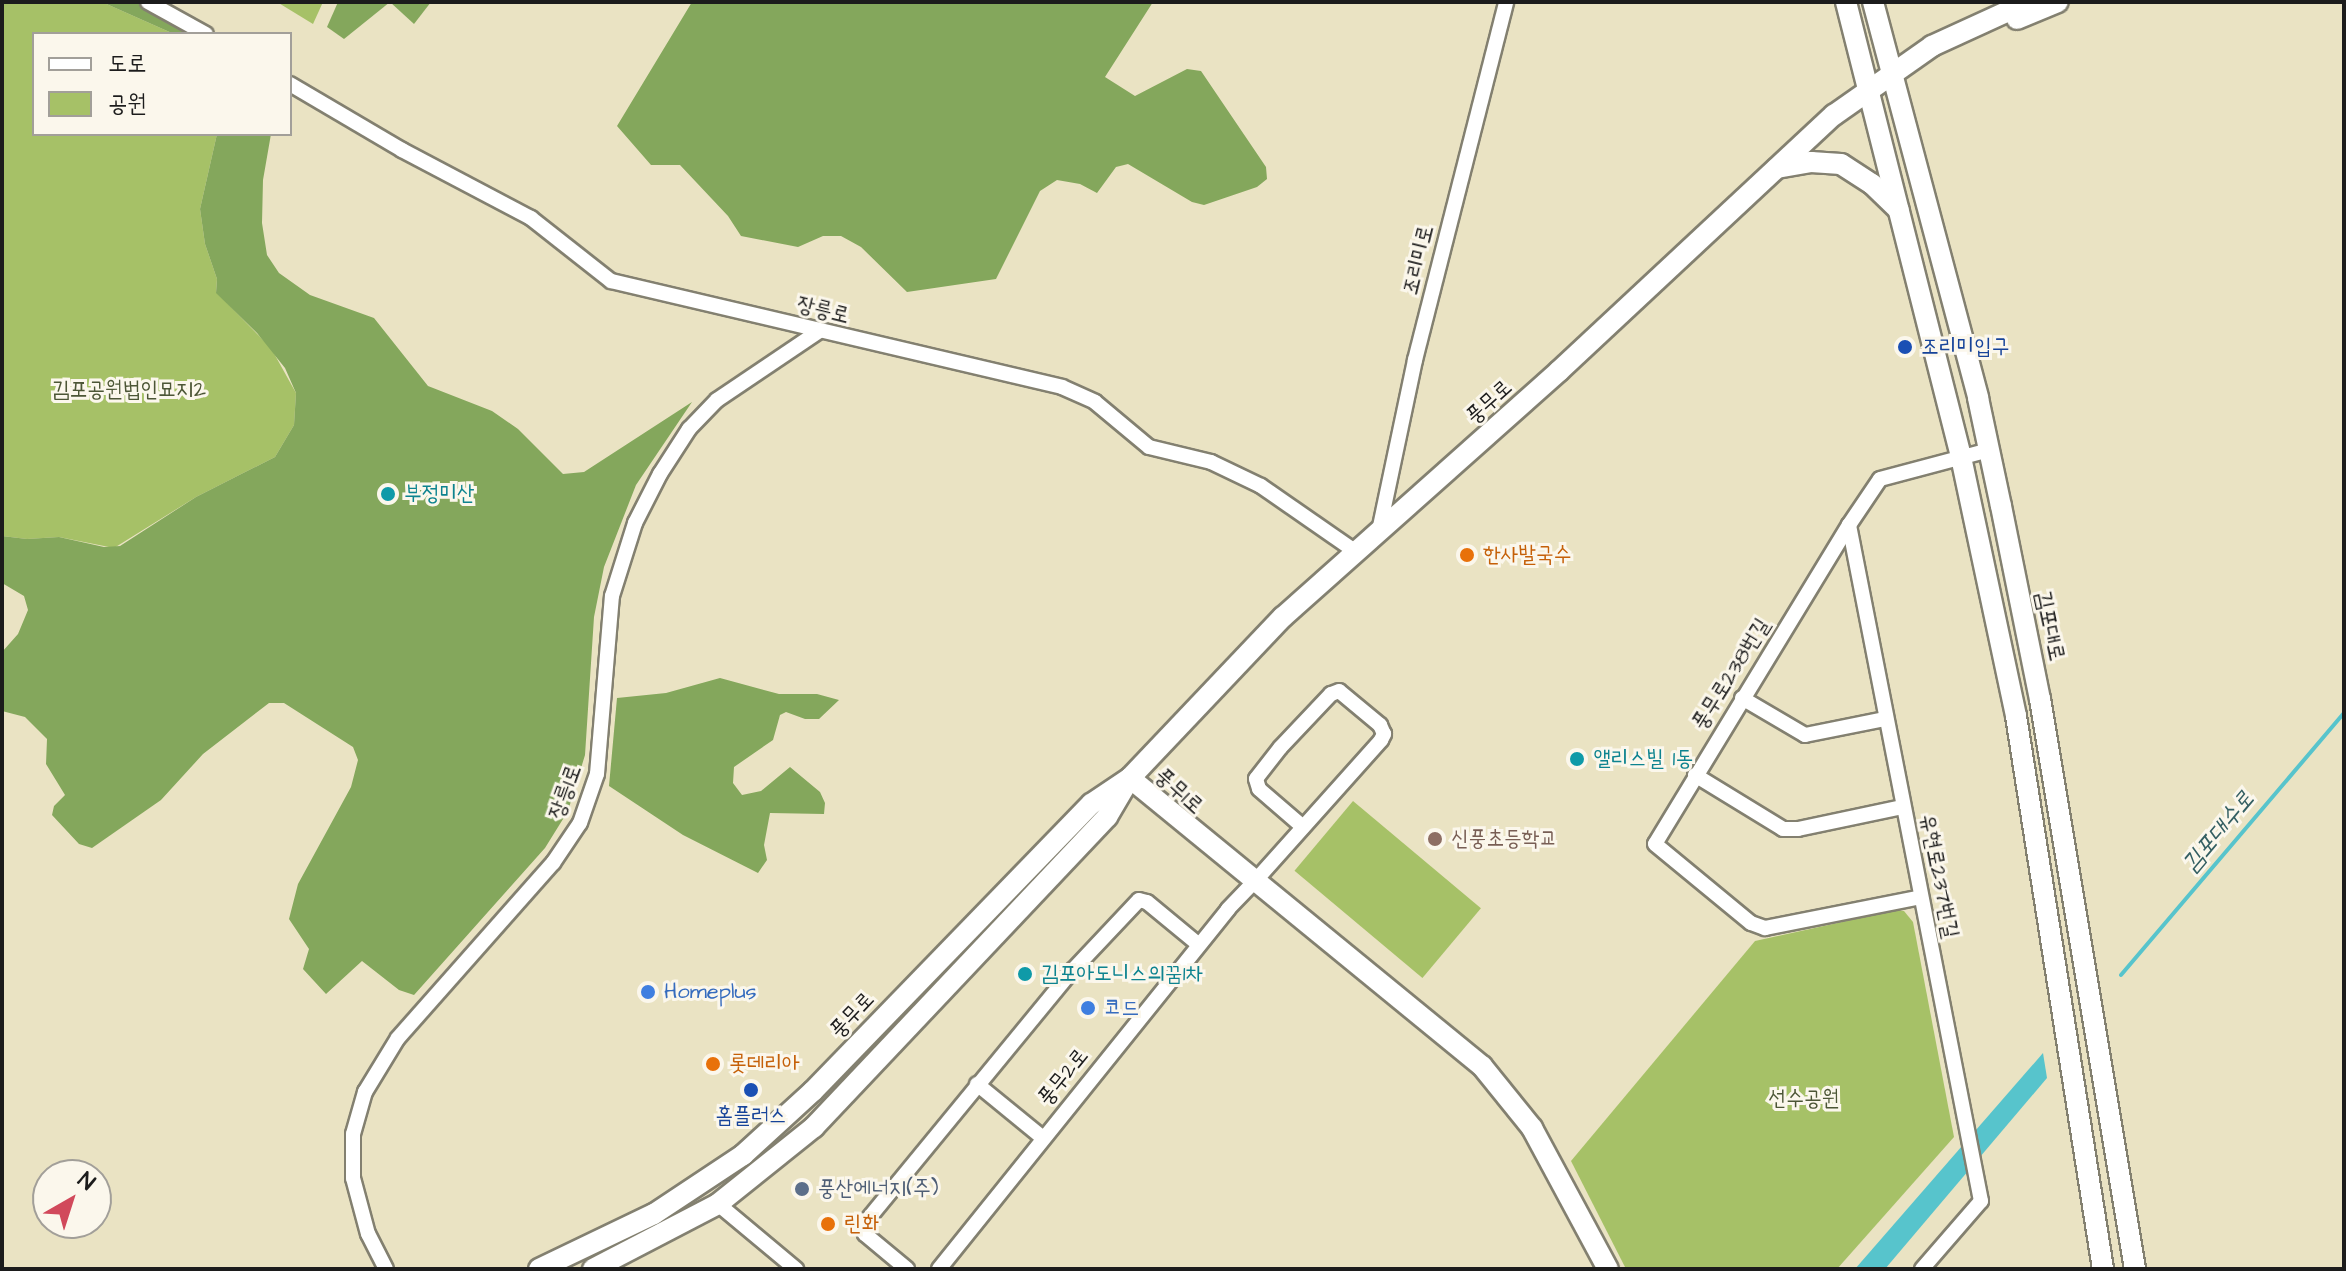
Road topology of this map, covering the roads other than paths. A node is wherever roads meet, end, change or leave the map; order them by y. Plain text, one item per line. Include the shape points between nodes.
1 (148, 2) edge
2 (1506, 2) edge
3 (1846, 2) edge
4 (1873, 2) edge
5 (2028, 2) edge
6 (2058, 2) edge
7 (202, 32) edge
8 (1892, 72) junction
9 (292, 85) edge
10 (1868, 89) junction
11 (1777, 168) junction
12 (1899, 210) junction
13 (818, 332) junction
14 (1989, 450) junction
15 (1961, 457) junction
16 (1849, 525) junction
17 (1379, 531) junction
18 (1355, 551) junction
19 (1742, 698) junction
20 (1885, 719) junction
21 (1695, 775) junction
22 (1130, 778) junction
23 (1902, 807) junction
24 (1303, 827) junction
25 (1253, 882) junction
26 (1921, 897) junction
27 (1199, 945) junction
28 (977, 1084) junction
29 (1043, 1138) junction
30 (718, 1204) junction
31 (386, 1269) edge
32 (539, 1269) edge
33 (593, 1269) edge
34 (796, 1269) edge
35 (907, 1269) edge
36 (939, 1269) edge
37 (1600, 1269) edge
38 (1608, 1269) edge
39 (1922, 1269) edge
40 (2103, 1269) edge
41 (2135, 1269) edge

1 - 7 street
2 - 17 street, 조리미로 via 1415,360
3 - 10 street
4 - 8 street, 김포대로
5 - 8 street via 1932,46
6 - 8 street
8 - 10 street, 풍무로
8 - 14 street, 김포대로
9 - 13 street, 장릉로 via 531,218 611,281
10 - 11 street, 풍무로
10 - 12 street
11 - 12 street via 1841,164
11 - 17 street, 풍무로
12 - 15 street
13 - 18 street, 장릉로 via 969,363 1078,393 1149,447 1230,470
13 - 31 street, 장릉1로 via 717,400 689,429 660,474 635,523 612,596 597,774 580,823 553,863 398,1038 365,1092 353,1134 353,1178 368,1234
14 - 15 street
14 - 41 street, 김포대로 via 2040,699
15 - 16 street via 1880,479
15 - 40 street via 2016,716
16 - 19 street, 풍무로238번길
16 - 20 street, 유현로237번길
17 - 18 street, 풍무로
18 - 22 street, 풍무로 via 1255,645
19 - 20 street via 1805,735
19 - 21 street, 풍무로238번길
20 - 23 street, 유현로237번길
21 - 23 street via 1783,829
21 - 26 street, 풍무로238번길 via 1656,847 1751,923 1765,928
22 - 25 street, 풍무1로
22 - 30 street, 풍무로 via 1107,817 831,1111 767,1169
22 - 32 street, 풍무로 via 1091,804 813,1091 743,1155 654,1214
23 - 26 street, 유현로237번길
24 - 24 street, 풍무2로 via 1384,734 1339,691 1256,779 1259,789
24 - 25 street, 풍무2로
25 - 27 street, 풍무2로
25 - 37 street, 풍무1로 via 1488,1082 1543,1158
25 - 38 street, 풍무1로 via 1442,1031 1497,1082 1546,1150
26 - 39 street, 유현로237번길 via 1981,1201
27 - 28 street via 1147,902 1135,903
27 - 29 street, 풍무2로
28 - 29 street
28 - 35 street via 863,1226 865,1234
29 - 36 street, 풍무2로
30 - 33 street, 풍무로
30 - 34 street

